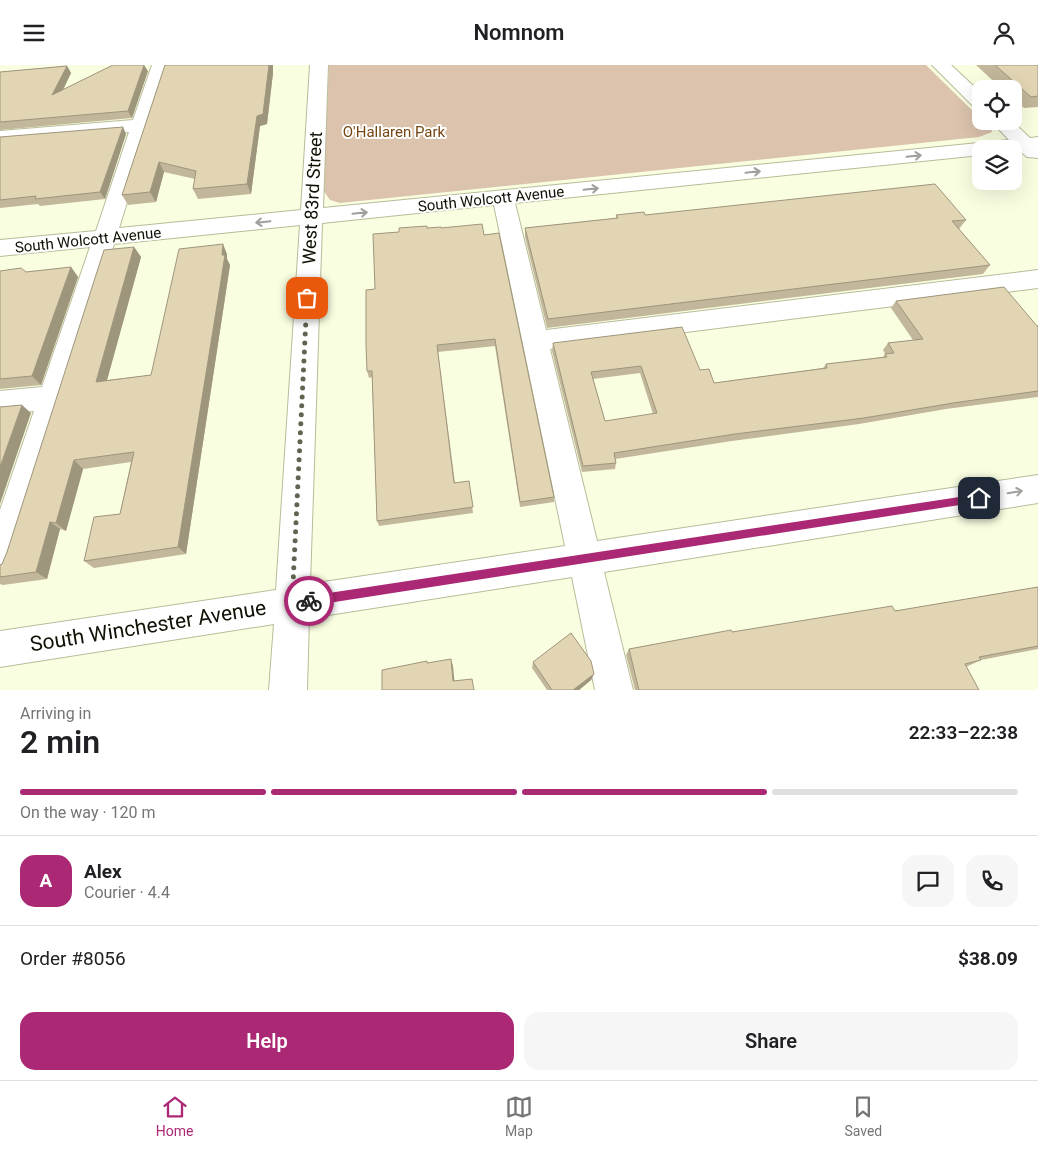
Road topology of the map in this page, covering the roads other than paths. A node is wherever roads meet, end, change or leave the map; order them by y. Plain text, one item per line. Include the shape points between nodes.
1 (161, 65) edge
2 (319, 65) edge
3 (941, 65) edge
4 (972, 94) edge
5 (142, 125) junction
6 (1012, 130) edge
7 (0, 137) edge
8 (1034, 148) edge
9 (972, 150) edge
10 (503, 198) junction
11 (311, 217) junction
12 (105, 238) junction
13 (0, 249) edge
14 (1038, 279) edge
15 (534, 341) junction
16 (53, 397) junction
17 (0, 403) edge
18 (1038, 489) edge
19 (0, 559) edge
20 (585, 559) junction
21 (292, 604) junction
22 (0, 649) edge
23 (288, 690) edge
24 (614, 690) edge

1 - 5 street
2 - 11 street, West 83rd Street
3 - 4 street
5 - 7 street
5 - 12 street
6 - 8 street
10 -> 9 street, South Wolcott Avenue
11 -> 10 street, South Wolcott Avenue
10 - 15 street
11 -> 12 street, South Wolcott Avenue
11 - 21 street, West 83rd Street
12 - 13 street, South Wolcott Avenue
12 - 16 street
14 - 15 street
15 - 20 street
16 - 17 street
16 - 19 street
20 -> 18 street, South Winchester Avenue
20 - 21 street, South Winchester Avenue
20 - 24 street
21 - 22 street, South Winchester Avenue
21 - 23 street, West 83rd Street

